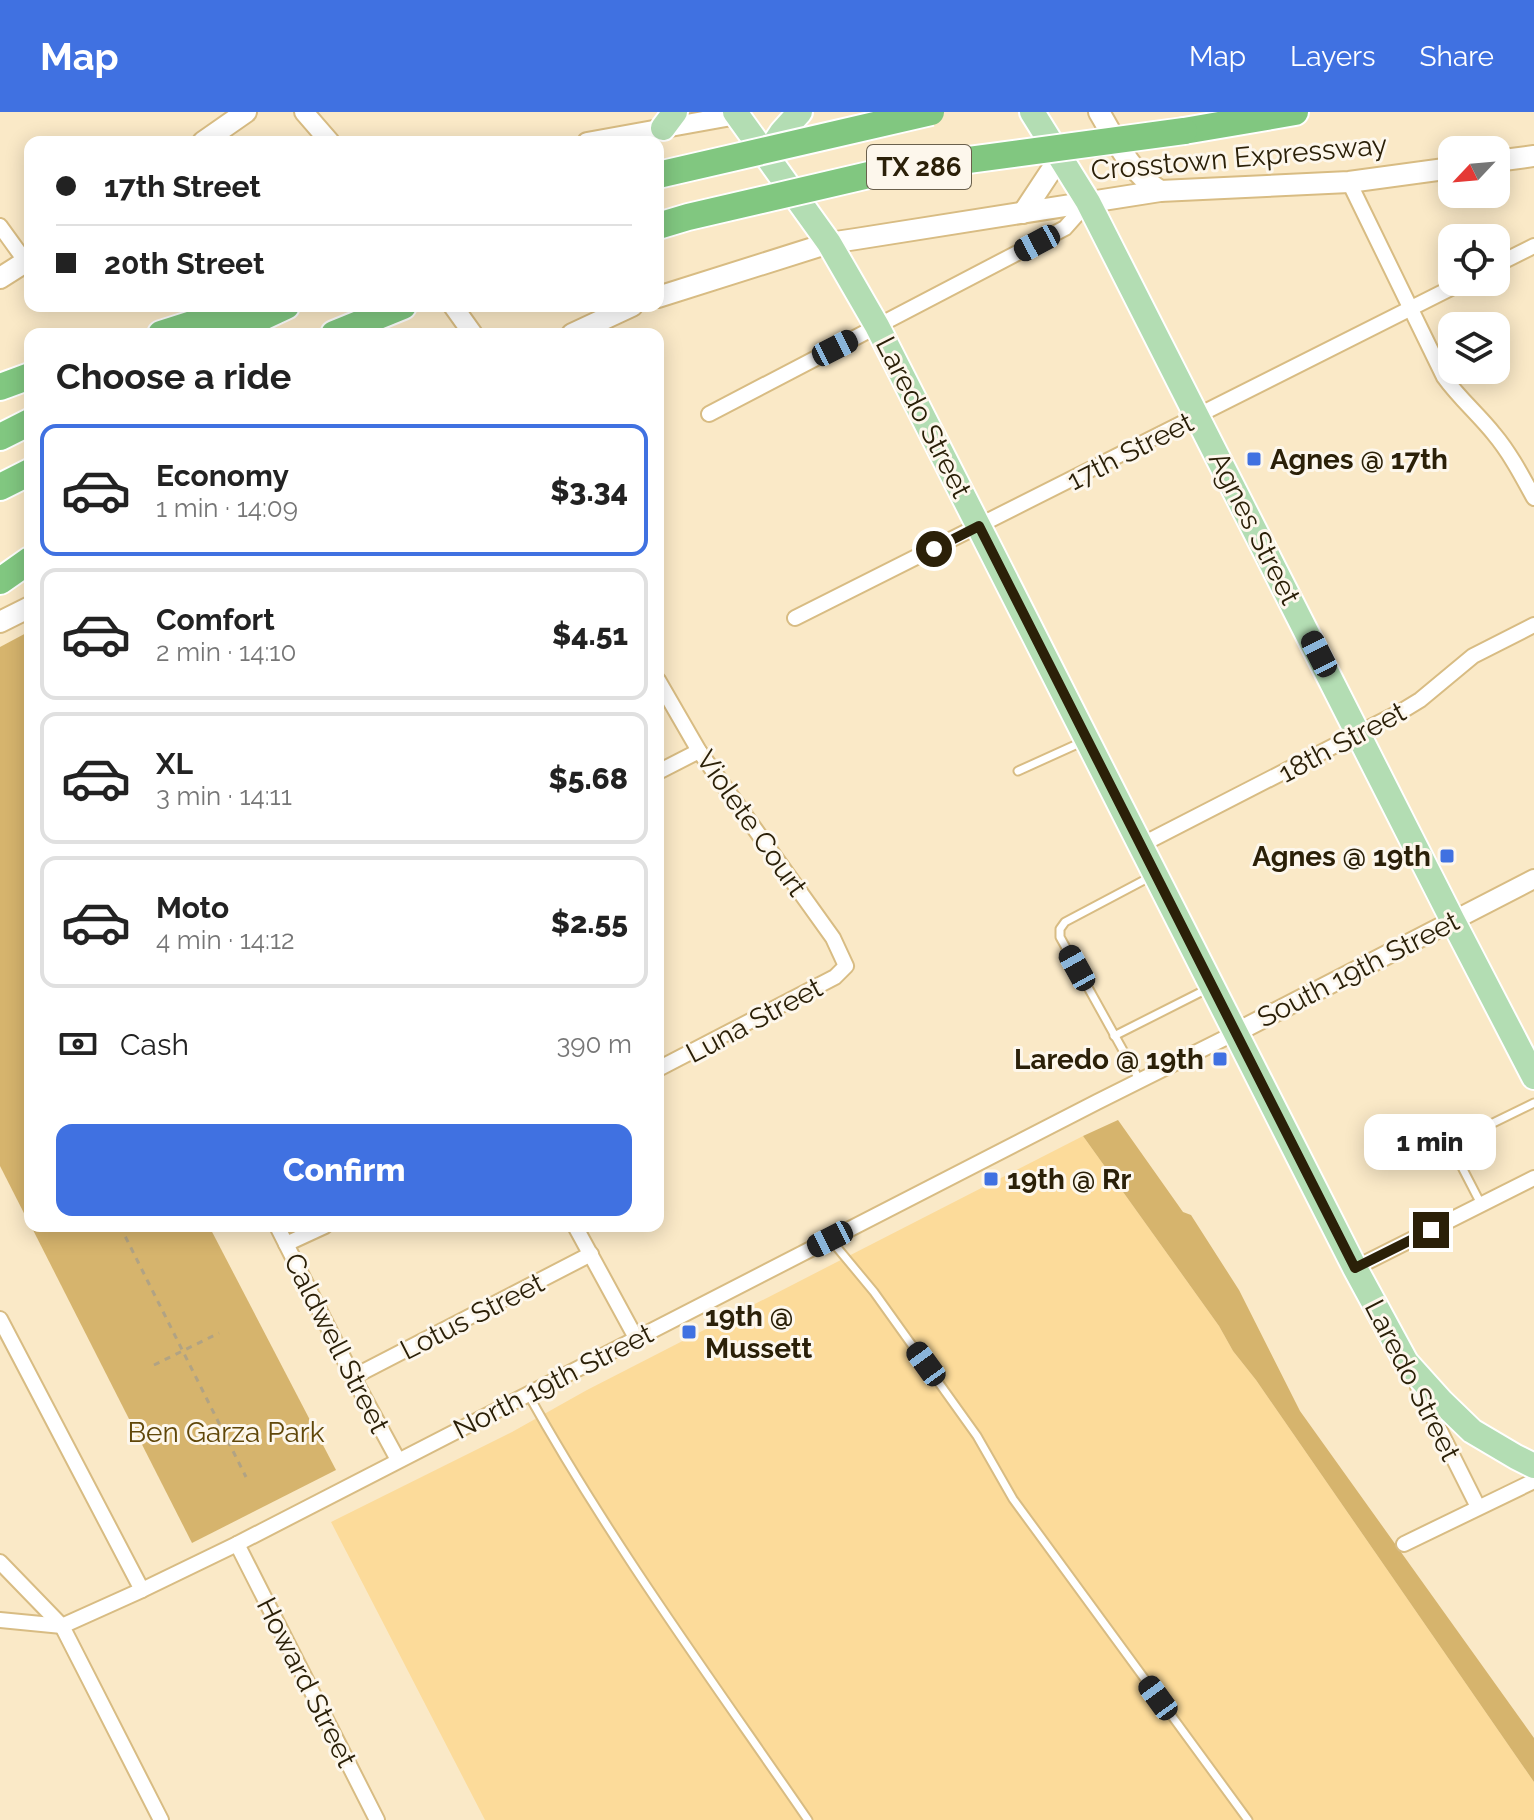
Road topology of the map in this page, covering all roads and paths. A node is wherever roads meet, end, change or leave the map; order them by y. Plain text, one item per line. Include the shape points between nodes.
1 (246, 112) edge
2 (304, 112) edge
3 (800, 112) edge
4 (931, 112) edge
5 (1032, 112) edge
6 (1099, 112) edge
7 (1295, 112) edge
8 (741, 113) edge
9 (669, 120) edge
10 (212, 136) edge
11 (325, 136) edge
12 (609, 136) edge
13 (766, 156) junction
14 (1534, 156) edge
15 (1060, 157) junction
16 (1510, 159) edge
17 (1438, 170) edge
18 (664, 174) edge
19 (1349, 182) junction
20 (1160, 191) junction
21 (1088, 202) junction
22 (1023, 213) junction
23 (664, 224) edge
24 (0, 226) edge
25 (829, 243) junction
26 (1534, 246) edge
27 (24, 256) edge
28 (1510, 258) edge
29 (24, 263) edge
30 (0, 278) edge
31 (664, 295) edge
32 (1438, 295) edge
33 (1410, 309) junction
34 (230, 312) edge
35 (273, 312) edge
36 (409, 312) edge
37 (619, 312) edge
38 (385, 320) edge
39 (877, 326) junction
40 (180, 328) edge
41 (239, 328) edge
42 (356, 328) edge
43 (585, 328) edge
44 (24, 378) edge
45 (0, 387) edge
46 (709, 414) dead end
47 (1198, 417) junction
48 (24, 425) edge
49 (0, 437) edge
50 (24, 475) edge
51 (0, 487) edge
52 (1534, 498) edge
53 (979, 526) junction
54 (24, 564) edge
55 (2, 580) edge
56 (24, 610) edge
57 (795, 618) dead end
58 (0, 622) edge
59 (1534, 625) edge
60 (664, 690) edge
61 (1359, 734) junction
62 (1087, 739) junction
63 (699, 751) junction
64 (664, 769) edge
65 (1018, 771) dead end
66 (1141, 845) junction
67 (1156, 874) junction
68 (1534, 879) edge
69 (1453, 921) junction
70 (846, 966) joint
71 (1213, 986) junction
72 (1237, 1032) junction
73 (1114, 1036) junction
74 (664, 1066) edge
75 (1534, 1077) edge
76 (1140, 1081) junction
77 (1097, 1102) joint
78 (1534, 1103) edge
79 (1534, 1178) edge
80 (1481, 1204) junction
81 (123, 1232) edge
82 (280, 1232) edge
83 (312, 1232) edge
84 (578, 1232) edge
85 (830, 1239) junction
86 (286, 1244) junction
87 (591, 1254) junction
88 (1355, 1268) junction
89 (0, 1319) edge
90 (219, 1333) dead end
91 (636, 1338) junction
92 (183, 1351) junction
93 (1406, 1362) junction
94 (154, 1365) dead end
95 (353, 1377) junction
96 (528, 1394) junction
97 (398, 1460) junction
98 (1534, 1466) edge
99 (246, 1477) dead end
100 (1534, 1481) edge
101 (1478, 1507) junction
102 (237, 1544) junction
103 (1404, 1544) dead end
104 (0, 1562) edge
105 (142, 1590) junction
106 (0, 1620) edge
107 (62, 1626) junction
108 (161, 1820) edge
109 (377, 1820) edge
110 (808, 1820) edge
111 (1248, 1820) edge

1 - 10 main road
2 - 11 street
3 - 13 main road
4 - 18 highway, TX 286, bridge
5 - 15 main road, Agnes Street
6 - 20 main road via 1135,171
7 - 23 highway, Crosstown Expressway / TX 286, bridge via 886,171
8 - 9 street
8 - 13 main road, Laredo Street
9 - 12 street
13 - 25 main road, Laredo Street
14 - 16 main road
15 - 21 main road, Agnes Street
15 - 22 main road
17 - 19 main road, Crosstown Expressway
19 - 20 main road, Crosstown Expressway
19 - 33 street
20 - 21 main road, Crosstown Expressway
21 - 22 main road, Crosstown Expressway
21 - 39 street via 1065,228
21 - 47 main road, Agnes Street
22 - 25 main road, Crosstown Expressway
24 - 27 street
25 - 31 main road, Crosstown Expressway
25 - 39 main road, Laredo Street
26 - 28 street
29 - 30 main road
32 - 33 street, 17th Street
33 - 47 street, 17th Street
33 - 52 street via 1444,377 1494,434
34 - 40 highway
35 - 41 highway
36 - 38 highway
37 - 43 main road
38 - 42 highway
39 - 46 street
39 - 53 main road, Laredo Street
44 - 45 highway
47 - 53 street, 17th Street
47 - 61 main road, Agnes Street
48 - 49 highway
50 - 51 highway
53 - 57 street, 17th Street
53 - 62 main road, Laredo Street
54 - 55 highway
56 - 58 main road
59 - 61 street, 18th Street via 1473,656 1420,700
60 - 63 street, Violete Court
61 - 66 street, 18th Street
61 - 69 main road, Agnes Street
62 - 65 lane
62 - 66 main road, Laredo Street
63 - 64 street
63 - 70 street, Violete Court via 833,938
66 - 67 main road, Laredo Street
67 - 71 main road, Laredo Street
67 - 73 lane via 1060,929
68 - 69 street, South 19th Street
69 - 72 street, South 19th Street
69 - 75 main road, Agnes Street
70 - 74 street, Luna Street via 835,977
71 - 72 main road, Laredo Street
71 - 73 lane
72 - 76 street, South 19th Street
72 - 88 main road, Laredo Street
73 - 76 lane
76 - 77 street, South 19th Street
77 - 85 street, North 19th Street
78 - 80 lane via 1450,1144
79 - 80 street
80 - 88 street
81 - 92 path
82 - 86 street, Caldwell Street
83 - 86 street
84 - 87 street
85 - 91 street, North 19th Street
85 - 111 lane via 874,1292 977,1436 1013,1499
86 - 95 street, Caldwell Street
87 - 91 street
87 - 95 street, Lotus Street
88 - 93 main road, Laredo Street
89 - 105 street
90 - 92 path
91 - 96 street, North 19th Street
92 - 94 path
92 - 99 path
93 - 98 main road via 1472,1431
93 - 101 street, Laredo Street
95 - 97 street, Caldwell Street
96 - 97 street, North 19th Street
96 - 110 lane via 631,1564
97 - 102 street, North 19th Street
100 - 101 street
101 - 103 street
102 - 105 street, North 19th Street
102 - 109 street, Howard Street
104 - 107 street
105 - 107 street, North 19th Street
106 - 107 street, North 19th Street
107 - 108 street

